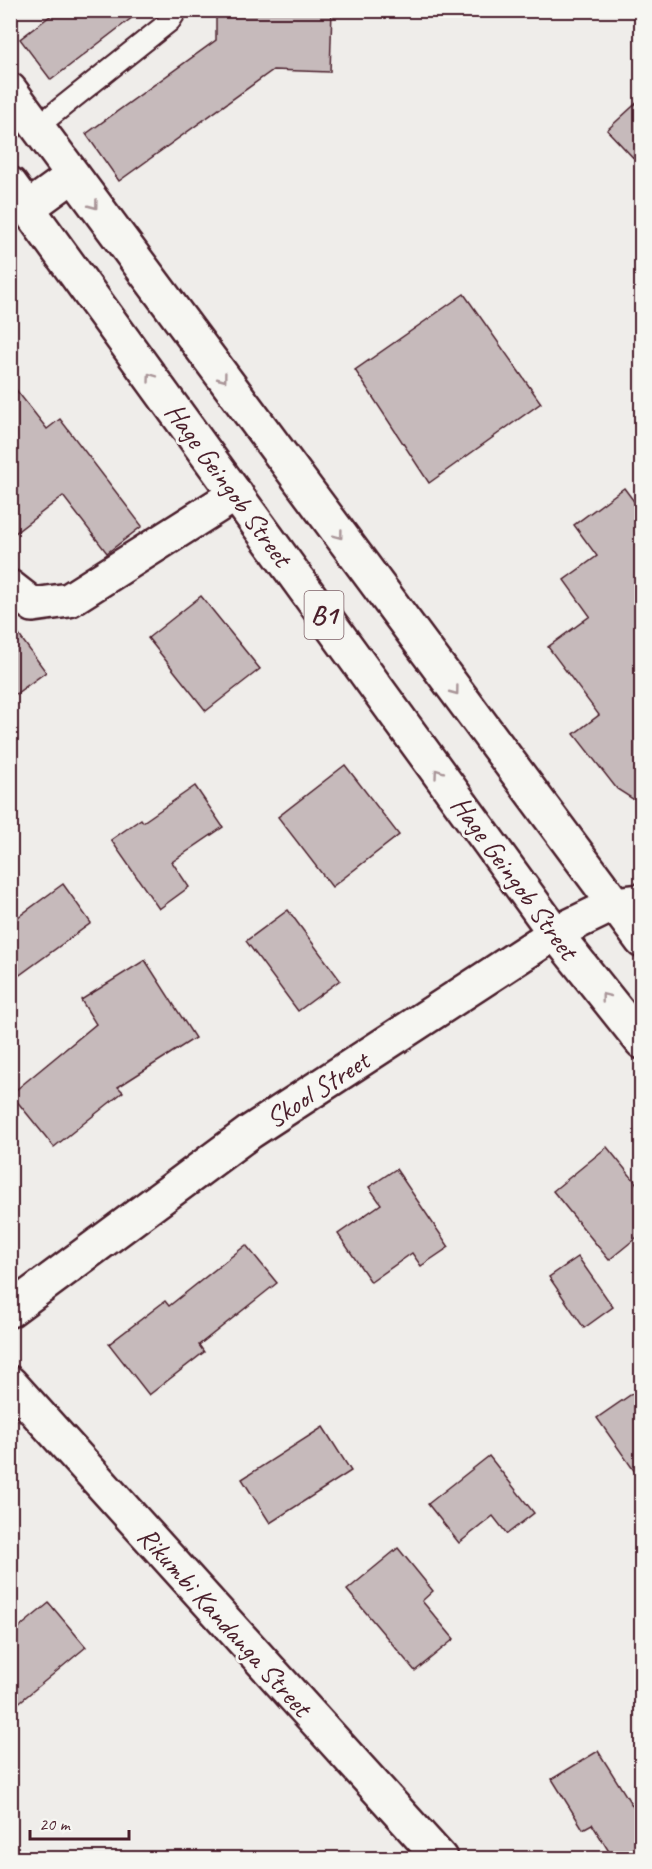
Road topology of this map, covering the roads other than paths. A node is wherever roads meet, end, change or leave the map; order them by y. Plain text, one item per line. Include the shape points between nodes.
1 (177, 10) edge
2 (10, 90) edge
3 (37, 127) junction
4 (72, 176) junction
5 (19, 196) edge
6 (236, 495) junction
7 (10, 587) edge
8 (628, 902) edge
9 (555, 933) junction
10 (642, 941) edge
11 (642, 1042) edge
12 (10, 1310) edge
13 (10, 1383) edge
14 (440, 1858) edge

1 - 3 lane via 170,21
2 - 3 main road, Hage Geingob Street / B1
3 - 4 main road, Hage Geingob Street / B1
4 - 5 main road
4 -> 8 main road, Hage Geingob Street / B1
6 -> 5 main road, Hage Geingob Street / B1
6 - 7 main road via 69,600 33,605
9 -> 6 main road, Hage Geingob Street / B1
8 - 9 main road, Skool Street
8 - 10 main road, Hage Geingob Street / B1
11 -> 9 main road, Hage Geingob Street / B1
9 - 12 main road, Skool Street via 250,1132
13 - 14 main road, Rikumbi Kandanga Street

